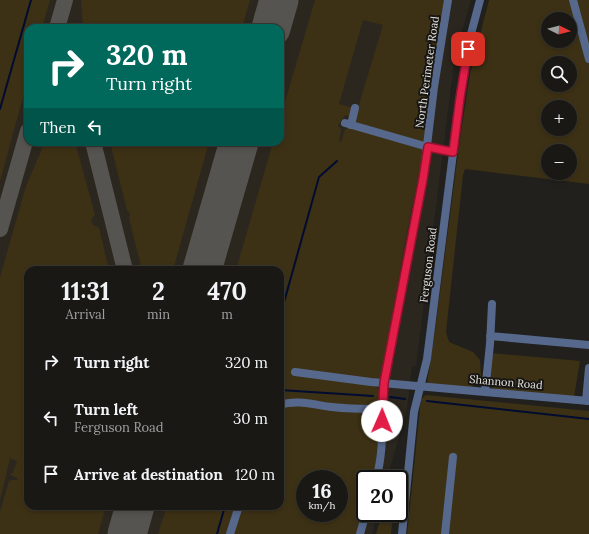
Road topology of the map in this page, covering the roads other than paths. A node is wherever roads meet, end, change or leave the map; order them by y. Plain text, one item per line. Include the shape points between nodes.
1 (448, 0) edge
2 (480, 0) edge
3 (573, 0) edge
4 (589, 59) edge
5 (355, 108) dead end
6 (428, 147) junction
7 (453, 152) junction
8 (492, 304) dead end
9 (490, 336) junction
10 (589, 345) edge
11 (589, 368) edge
12 (295, 372) dead end
13 (384, 383) junction
14 (420, 386) junction
15 (485, 392) junction
16 (587, 401) edge
17 (284, 403) edge
18 (382, 409) junction
19 (453, 457) dead end
20 (378, 470) edge
21 (238, 510) edge
22 (363, 522) edge
23 (230, 534) edge
24 (360, 534) edge
25 (402, 534) edge
26 (445, 534) edge

1 - 6 street, North Perimeter Road via 434,87
2 - 7 street, Ferguson Road via 465,64
3 - 4 street
5 - 6 street via 348,124
6 - 7 street
6 - 13 street, North Perimeter Road
7 - 14 street, Ferguson Road via 427,359
8 - 9 street
9 - 10 street
9 - 15 street
11 - 16 street
12 - 13 street, Shannon Road
13 - 14 street, Shannon Road
13 - 18 street, North Perimeter Road
14 - 15 street, Shannon Road
14 - 25 street, Ferguson Road via 414,412
15 - 16 street, Shannon Road
17 - 18 street
18 - 20 street, North Perimeter Road via 381,451
19 - 26 street
21 - 23 street
22 - 24 street

